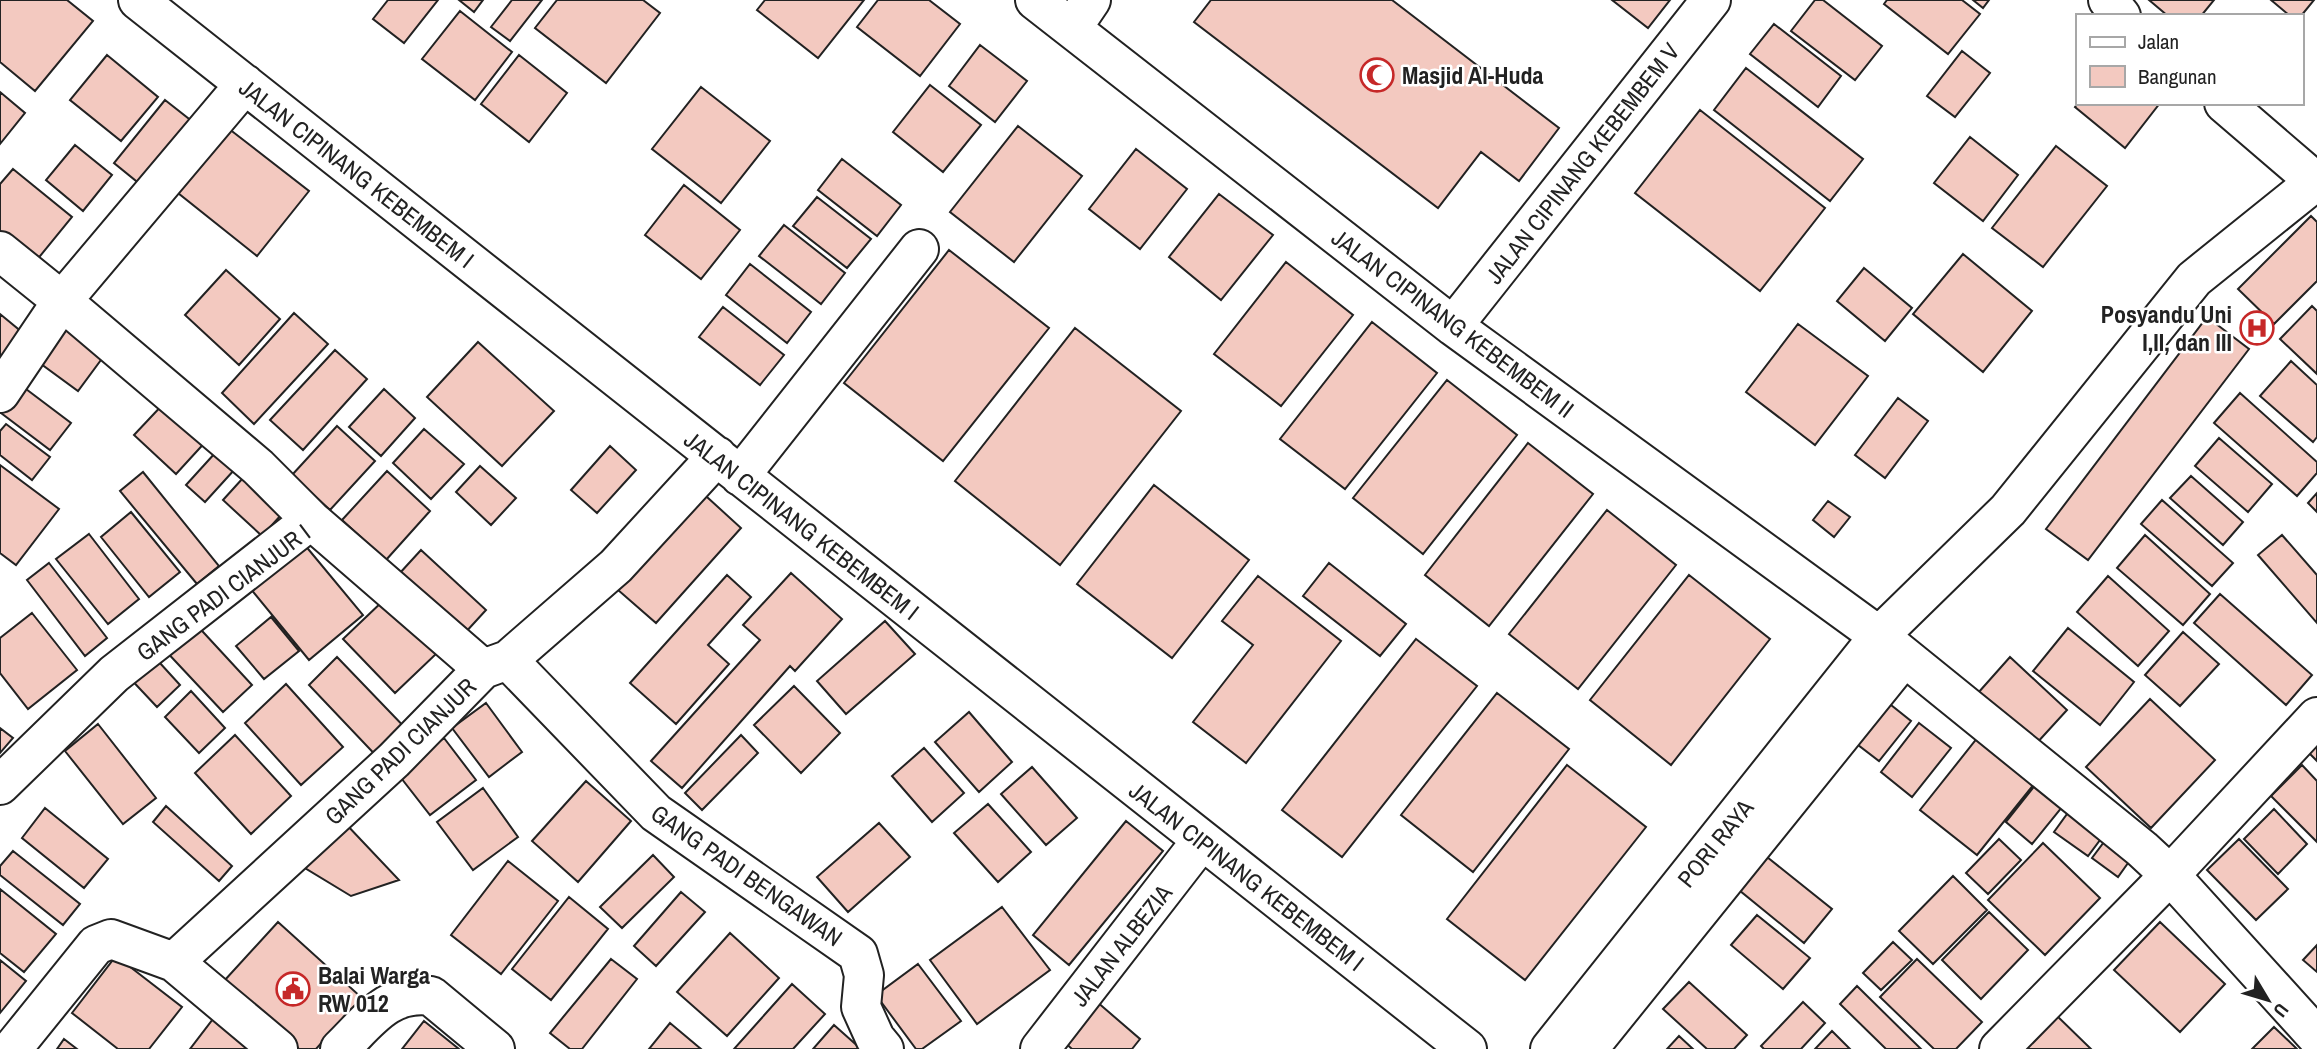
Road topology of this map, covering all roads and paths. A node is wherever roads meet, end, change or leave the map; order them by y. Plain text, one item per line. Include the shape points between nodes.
1 (138, 0) edge
2 (1035, 0) edge
3 (1711, 0) edge
4 (2108, 0) edge
5 (1081, 14) edge
6 (2119, 14) edge
7 (245, 84) junction
8 (2226, 105) edge
9 (2316, 182) edge
10 (919, 249) dead end
11 (0, 251) edge
12 (62, 301) junction
13 (1453, 326) junction
14 (0, 393) edge
15 (728, 466) junction
16 (311, 520) junction
17 (1891, 646) junction
18 (496, 665) junction
19 (2317, 717) edge
20 (0, 785) edge
21 (1202, 840) junction
22 (2170, 875) junction
23 (174, 962) junction
24 (2317, 1037) edge
25 (12, 1049) edge
26 (278, 1049) edge
27 (340, 1049) edge
28 (495, 1049) edge
29 (884, 1049) edge
30 (1040, 1049) edge
31 (1467, 1049) edge
32 (1550, 1049) edge
33 (1588, 1049) edge
34 (1999, 1049) edge

1 - 7 street, JALAN CIPINANG KEBEMBEM I
2 - 5 street, JALAN CIPINANG KEBEMBEM II
3 - 13 street, JALAN CIPINANG KEBEMBEM V
4 - 6 street
5 - 13 street, JALAN CIPINANG KEBEMBEM II
7 - 12 street
7 - 15 street, JALAN CIPINANG KEBEMBEM I
8 - 9 street
9 - 17 street via 2194,279 2008,510
10 - 15 street, GANG PADI CIANJUR
11 - 12 street
12 - 14 street
12 - 16 street via 258,467
13 - 17 street, JALAN CIPINANG KEBEMBEM II
15 - 18 street, GANG PADI CIANJUR
15 - 21 street, JALAN CIPINANG KEBEMBEM I
16 - 18 street, GANG PADI CIANJUR I
16 - 20 street, GANG PADI CIANJUR I via 114,674
17 - 22 street, JALAN CIPINANG KEBEMBEM II
17 - 32 street, PORI RAYA
17 - 33 street
18 - 23 street, GANG PADI CIANJUR
18 - 29 street, GANG PADI BENGAWAN via 656,814 858,954 864,975 861,1007
19 - 22 street
21 - 30 street, JALAN ALBEZIA
21 - 31 street, JALAN CIPINANG KEBEMBEM I
22 - 24 street, JALAN CIPINANG KEBEMBEM II
22 - 34 street
23 - 25 street via 111,939 96,945
23 - 26 street
27 - 28 street via 385,1004 407,995 431,996

